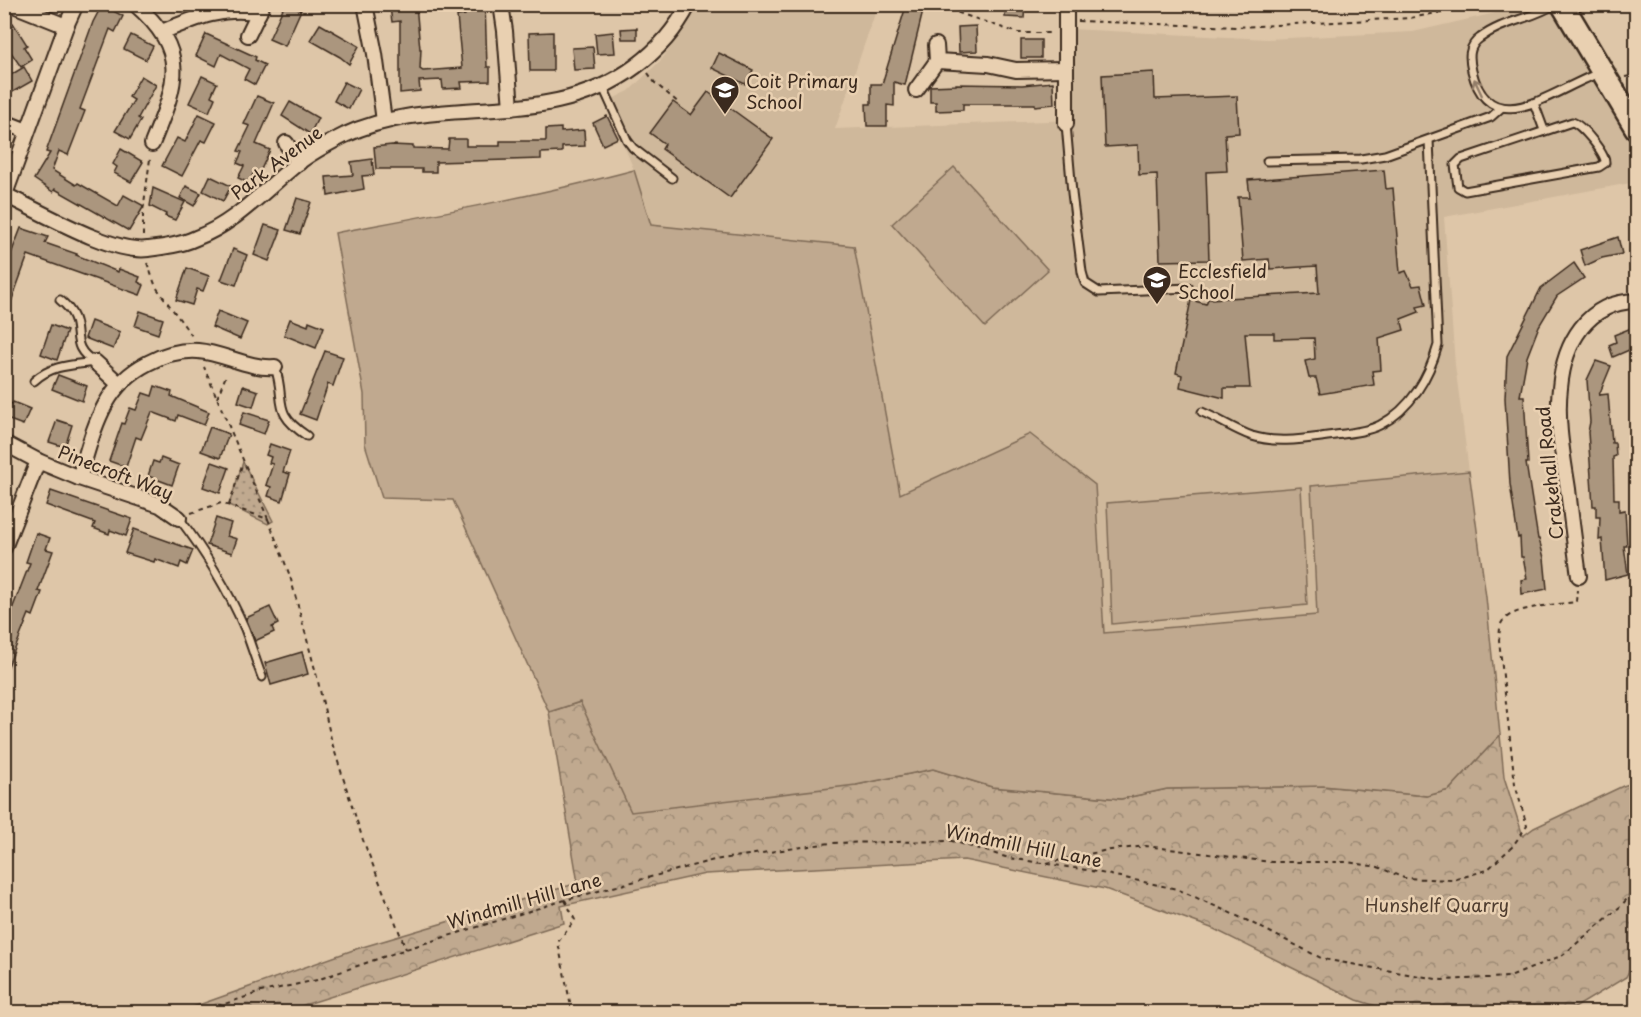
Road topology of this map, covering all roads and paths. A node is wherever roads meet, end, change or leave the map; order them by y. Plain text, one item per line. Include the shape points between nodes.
1 (11, 4) edge
2 (76, 4) edge
3 (135, 4) edge
4 (365, 4) edge
5 (501, 4) edge
6 (689, 4) edge
7 (932, 4) edge
8 (1066, 4) edge
9 (1485, 4) edge
10 (1556, 4) edge
11 (1562, 4) edge
12 (261, 9) edge
13 (66, 27) junction
14 (1065, 27) junction
15 (162, 32) junction
16 (248, 35) dead end
17 (936, 45) dead end
18 (937, 61) junction
19 (641, 62) junction
20 (1065, 69) junction
21 (1603, 73) junction
22 (603, 87) junction
23 (916, 90) dead end
24 (1534, 103) junction
25 (680, 104) dead end
26 (512, 108) junction
27 (1500, 109) junction
28 (384, 121) junction
29 (4, 122) edge
30 (1066, 124) joint
31 (1636, 128) edge
32 (1544, 130) junction
33 (27, 131) junction
34 (1429, 140) junction
35 (286, 143) dead end
36 (152, 144) dead end
37 (1267, 160) dead end
38 (299, 163) junction
39 (672, 178) dead end
40 (5, 196) edge
41 (1189, 288) dead end
42 (60, 300) dead end
43 (1636, 301) edge
44 (232, 358) junction
45 (95, 362) junction
46 (274, 367) joint
47 (34, 381) dead end
48 (118, 384) junction
49 (217, 398) dead end
50 (1202, 412) dead end
51 (307, 436) dead end
52 (4, 443) edge
53 (38, 461) junction
54 (243, 462) dead end
55 (79, 478) junction
56 (179, 518) junction
57 (268, 519) dead end
58 (4, 548) edge
59 (1579, 576) joint
60 (262, 677) dead end
61 (1043, 863) junction
62 (1636, 888) edge
63 (565, 900) junction
64 (406, 949) junction
65 (200, 1012) edge
66 (572, 1012) edge

1 - 13 street
2 - 13 street
3 - 15 street
4 - 28 street
5 - 26 street
6 - 19 street, Park Avenue via 664,41
7 - 14 path via 1018,33
8 - 14 street
9 - 14 path via 1410,18 1237,27
27 -> 10 lane via 1485,100 1475,86 1469,60 1471,49 1478,39 1503,24
11 - 21 main road
12 - 15 street via 216,13
12 - 16 street
13 - 33 street
14 - 20 street
15 - 36 street via 175,78
17 - 18 street
18 - 20 street via 1016,70
18 - 23 street
19 - 22 street, Park Avenue
19 - 25 path via 655,83
20 - 30 street
21 - 24 lane
21 - 31 main road
22 - 26 street, Park Avenue via 568,99
22 - 39 lane via 633,148
24 - 27 lane
24 - 32 lane
26 - 28 street, Park Avenue
27 - 34 lane via 1491,117
28 - 38 street, Park Avenue via 342,136
29 - 33 street
30 - 41 lane via 1085,283 1099,292
32 - 32 lane via 1576,122 1604,155 1605,163 1465,191 1458,187 1455,165 1461,159
33 - 40 street
34 - 37 lane via 1360,159
34 - 50 lane via 1438,345 1419,389 1379,426 1300,440 1251,435
35 - 38 street
38 - 40 street, Park Avenue via 249,205 198,238 145,250 101,241
42 - 45 lane via 73,312 83,355
43 - 59 street, Crakehall Road via 1612,304 1585,322 1564,363 1559,390 1562,442
44 - 46 street via 262,368
44 - 48 street via 198,351 169,354 132,371
44 - 49 path
45 - 47 lane via 52,368
45 - 48 street
46 - 51 lane via 283,413 293,427
48 - 55 street via 96,422
52 - 53 street, Pinecroft Way
53 - 55 street, Pinecroft Way
53 - 58 street
54 - 56 path via 229,505 221,503
55 - 56 street, Pinecroft Way via 160,505
56 - 60 lane via 228,595
57 - 64 path via 290,576 332,743 363,840
59 - 61 path via 1576,602 1532,608 1509,615 1501,624 1499,640 1515,784 1527,826 1512,847 1487,870 1453,880 1404,878 1378,867 1347,862 1270,862 1146,846
61 - 62 path, Windmill Hill Lane via 1177,889 1323,958 1442,980 1510,977 1563,955 1621,906
61 - 63 path, Windmill Hill Lane via 1009,858 952,841 830,843 714,860
63 - 64 path, Windmill Hill Lane
63 - 66 path via 575,920 558,942
64 - 65 path, Windmill Hill Lane via 317,980 261,992

